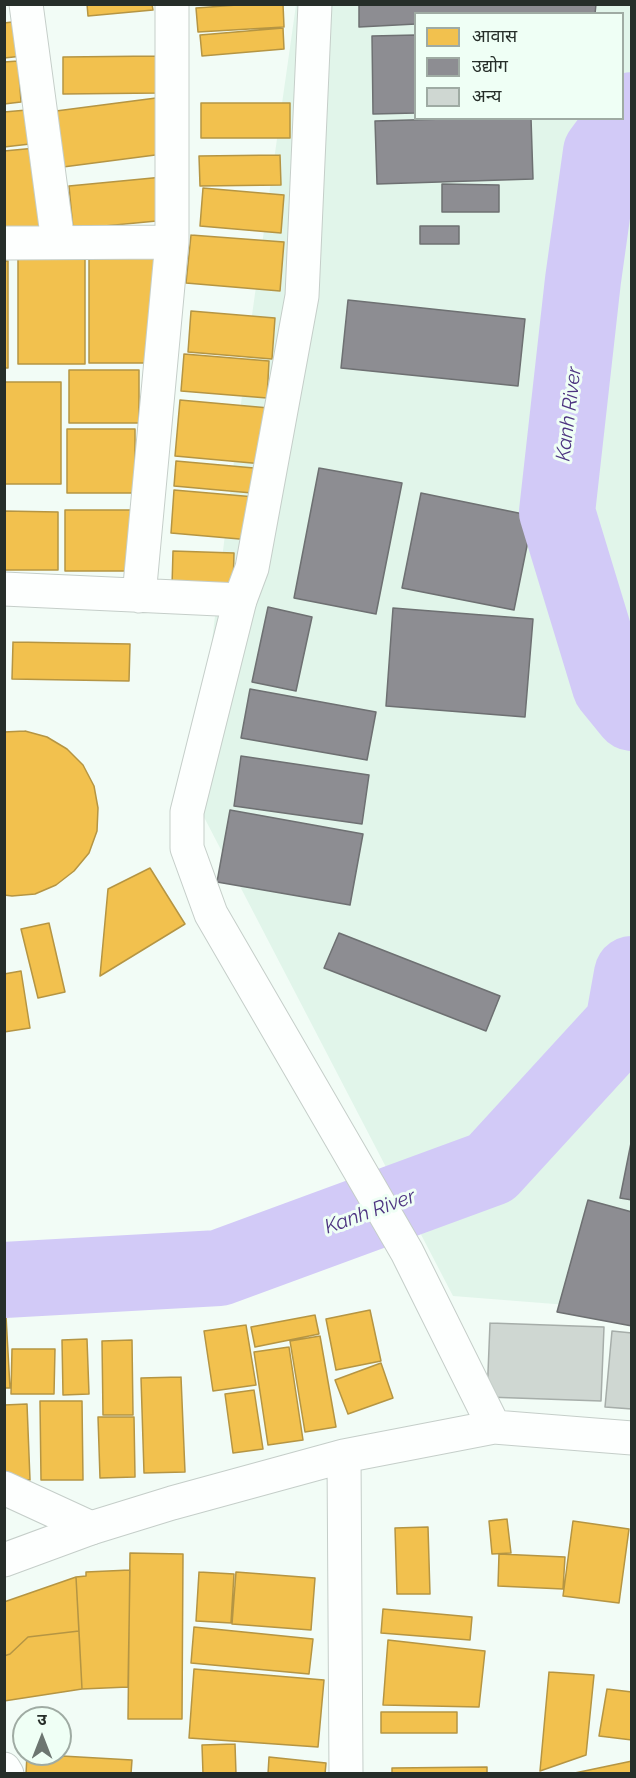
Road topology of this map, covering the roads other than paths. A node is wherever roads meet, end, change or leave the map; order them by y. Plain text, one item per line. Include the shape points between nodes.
1 (26, 4) edge
2 (172, 4) edge
3 (315, 4) edge
4 (58, 242) junction
5 (172, 242) junction
6 (4, 243) edge
7 (4, 589) edge
8 (139, 596) junction
9 (240, 600) junction
10 (494, 1427) junction
11 (632, 1438) edge
12 (344, 1456) junction
13 (4, 1488) edge
14 (91, 1528) junction
15 (4, 1560) edge
16 (4, 1769) edge
17 (7, 1773) edge
18 (346, 1773) edge

1 - 4 street
2 - 5 street
3 - 9 street via 302,296 252,568
4 - 5 street
4 - 6 street
5 - 8 street
7 - 8 street
8 - 9 street
9 - 10 street via 187,812 187,848 211,914 407,1252
10 - 11 street
10 - 12 street
12 - 14 street
12 - 18 street
13 - 14 street
14 - 15 street
16 - 17 street

